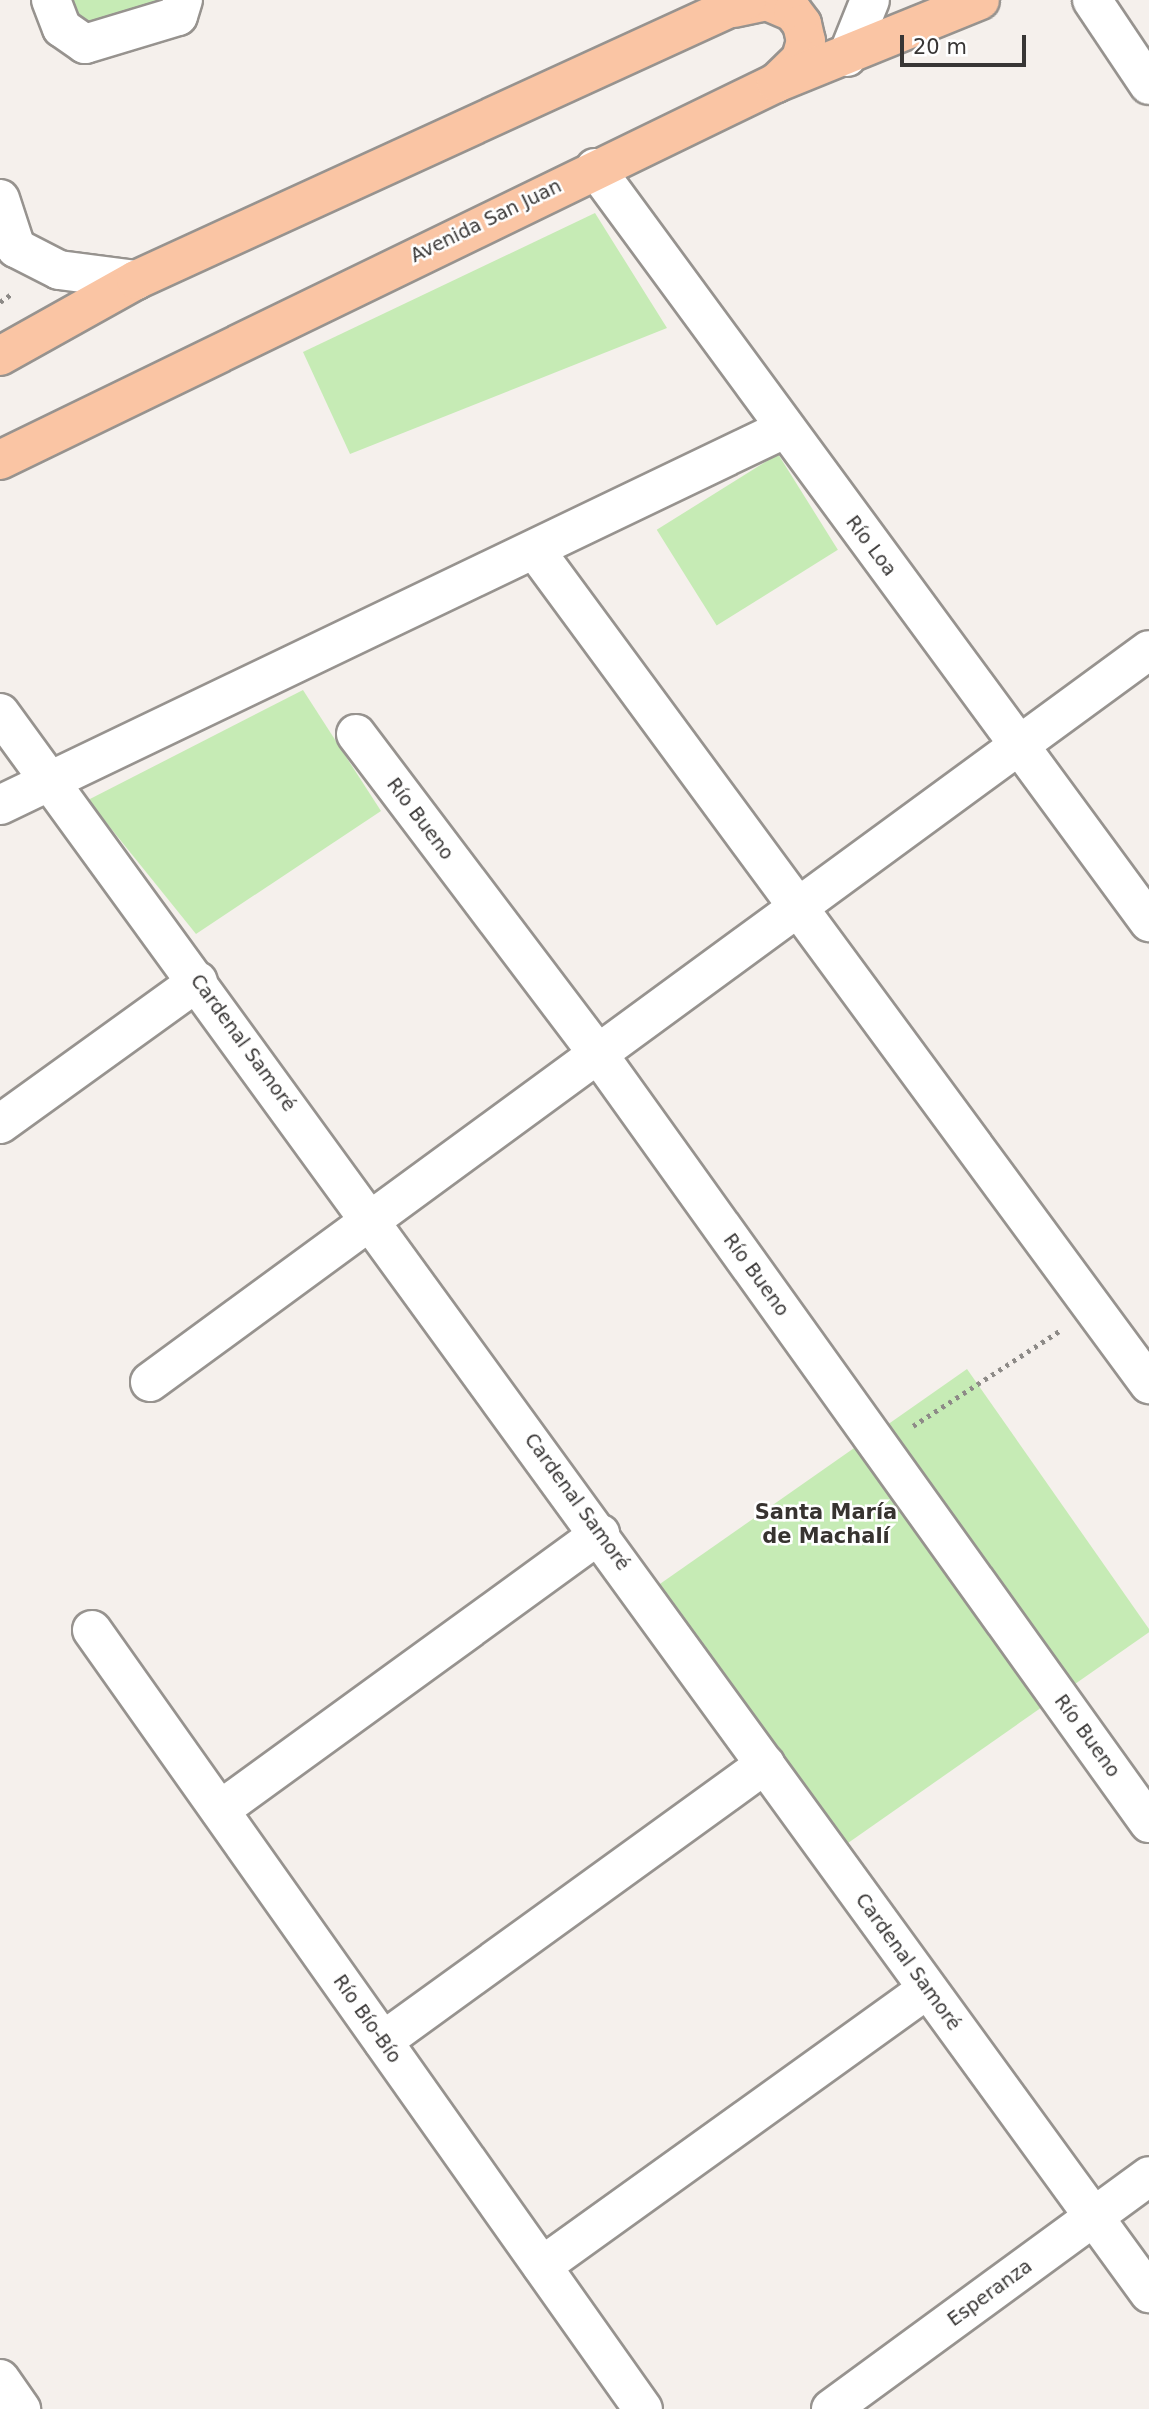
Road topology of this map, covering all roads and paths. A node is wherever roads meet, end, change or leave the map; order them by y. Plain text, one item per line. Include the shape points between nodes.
1 (51, 0) edge
2 (183, 0) edge
3 (870, 0) edge
4 (980, 0) edge
5 (1092, 0) edge
6 (740, 4) edge
7 (847, 57) junction
8 (776, 83) junction
9 (1149, 85) edge
10 (595, 168) junction
11 (0, 199) edge
12 (136, 280) junction
13 (0, 356) edge
14 (784, 429) junction
15 (0, 460) edge
16 (535, 550) junction
17 (1149, 650) edge
18 (0, 713) edge
19 (356, 734) dead end
20 (1020, 744) junction
21 (52, 783) junction
22 (0, 805) edge
23 (801, 905) junction
24 (1149, 922) edge
25 (198, 981) junction
26 (598, 1054) junction
27 (0, 1124) edge
28 (373, 1219) junction
29 (1094, 1308) junction
30 (150, 1382) dead end
31 (1149, 1384) edge
32 (880, 1447) junction
33 (600, 1534) junction
34 (92, 1630) dead end
35 (765, 1764) junction
36 (220, 1810) junction
37 (1149, 1823) edge
38 (927, 1989) junction
39 (383, 2041) junction
40 (1149, 2176) edge
41 (1093, 2217) junction
42 (542, 2266) junction
43 (1149, 2293) edge
44 (0, 2379) edge
45 (21, 2409) edge
46 (643, 2409) edge
47 (831, 2409) edge

1 - 2 street via 62,28 85,44 178,16
3 - 7 street
4 - 7 main road, Avenida San Juan
5 - 9 street
6 - 8 main road via 766,1 793,12 802,24 801,59
6 - 12 main road
7 - 8 main road, Avenida San Juan
8 - 10 main road, Avenida San Juan
10 - 14 street, Río Loa
10 - 15 main road, Avenida San Juan
11 - 12 street via 16,248 59,270
12 - 13 main road
14 - 16 street
14 - 20 street, Río Loa
16 - 21 street
16 - 23 street
17 - 20 street
18 - 21 street, Cardenal Samoré
19 - 26 street, Río Bueno
20 - 23 street
20 - 24 street, Río Loa
21 - 22 street
21 - 25 street, Cardenal Samoré
23 - 26 street
23 - 29 street
25 - 27 street
25 - 28 street, Cardenal Samoré
26 - 28 street
26 - 32 street, Río Bueno
28 - 30 street
28 - 33 street, Cardenal Samoré
29 - 31 street
29 - 32 path
32 - 37 street, Río Bueno
33 - 35 street, Cardenal Samoré
33 - 36 street
34 - 36 street, Río Bío-Bío
35 - 38 street, Cardenal Samoré
35 - 39 street
36 - 39 street, Río Bío-Bío
38 - 41 street, Cardenal Samoré
38 - 42 street
39 - 42 street, Río Bío-Bío
40 - 41 street, Esperanza
41 - 43 street, Cardenal Samoré
41 - 47 street, Esperanza
42 - 46 street, Río Bío-Bío
44 - 45 street

